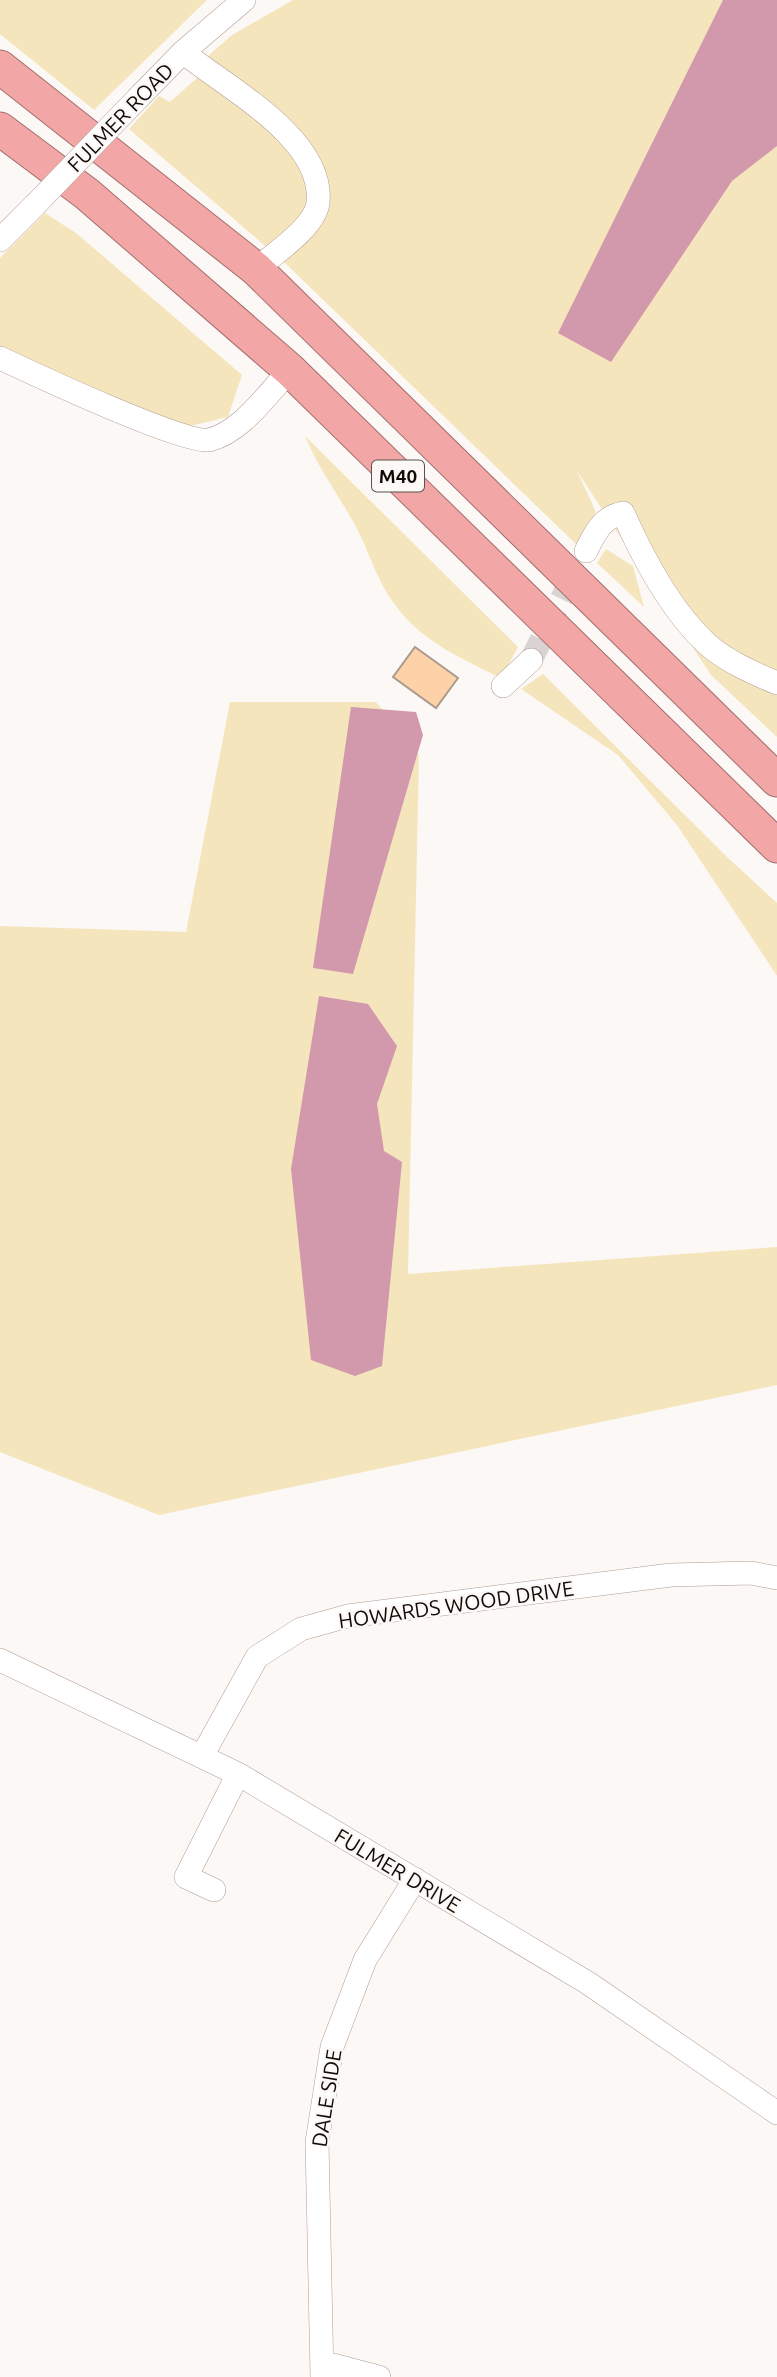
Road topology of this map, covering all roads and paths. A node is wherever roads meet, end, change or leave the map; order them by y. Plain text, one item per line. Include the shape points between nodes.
1 (244, 0) edge
2 (183, 52) junction
3 (0, 67) edge
4 (0, 129) edge
5 (0, 240) edge
6 (257, 269) junction
7 (0, 358) edge
8 (290, 370) junction
9 (586, 551) tunnel mouth
10 (531, 660) tunnel mouth
11 (777, 683) edge
12 (503, 686) dead end
13 (777, 780) edge
14 (777, 846) edge
15 (777, 1578) edge
16 (0, 1660) edge
17 (202, 1756) junction
18 (238, 1774) junction
19 (415, 1879) junction
20 (214, 1891) dead end
21 (777, 2113) edge
22 (322, 2370) edge
23 (379, 2377) edge

1 - 2 street, FULMER ROAD
2 - 5 street, FULMER ROAD, bridge
2 - 6 street via 284,131 313,170 318,204 302,230
3 - 6 highway, M40
4 - 8 highway, M40 via 87,194
6 - 13 highway, M40
7 - 8 street via 176,435 208,440 233,429
8 - 14 highway, M40
9 - 11 street via 609,516 623,513 639,548 685,620 708,645
10 - 12 street
15 - 17 street, HOWARDS WOOD DRIVE via 751,1573 671,1575 348,1616 301,1629 257,1657
16 - 17 street, FULMER DRIVE
17 - 18 street, FULMER DRIVE
18 - 19 street, FULMER DRIVE
18 - 20 street via 186,1877
19 - 21 street, FULMER DRIVE via 588,1983
19 - 22 street, DALE SIDE via 365,1960 332,2047 317,2141
22 - 23 street

